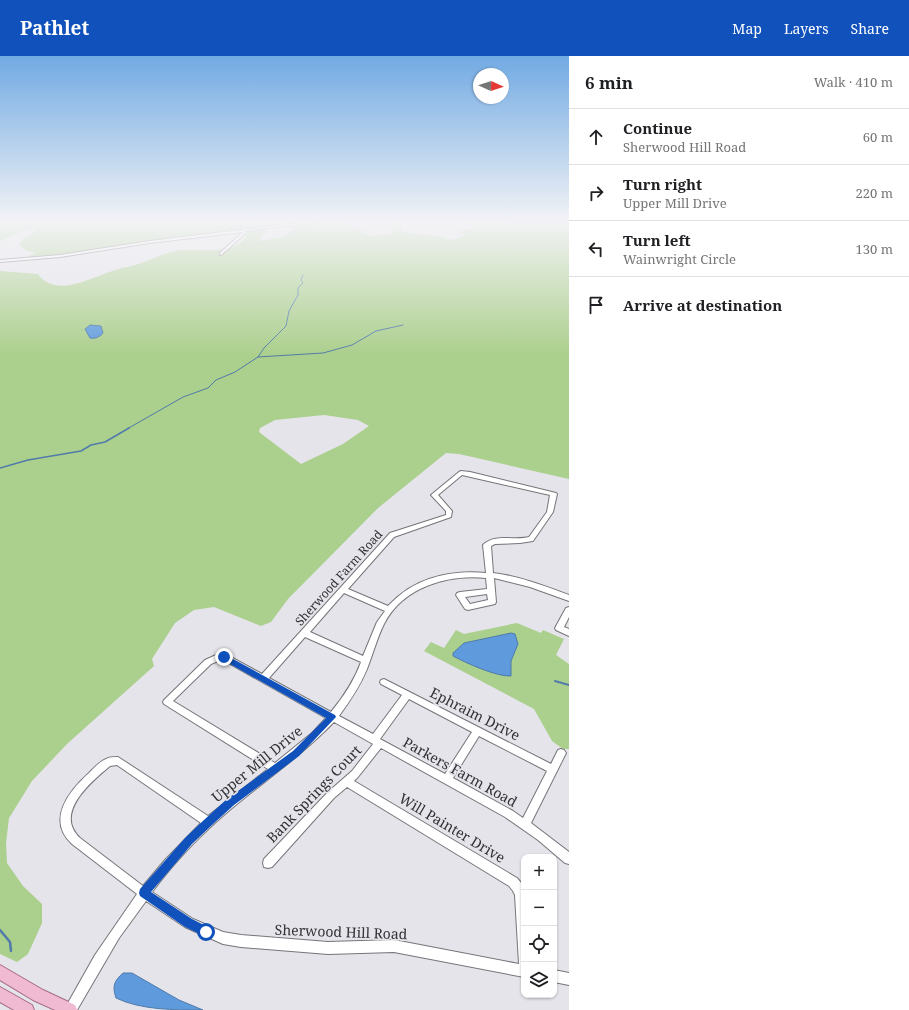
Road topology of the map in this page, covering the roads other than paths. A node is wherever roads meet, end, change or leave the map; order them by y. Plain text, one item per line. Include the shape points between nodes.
1 (489, 575) junction
2 (343, 590) junction
3 (491, 591) dead end
4 (569, 598) edge
5 (388, 609) junction
6 (569, 610) edge
7 (305, 633) junction
8 (569, 633) edge
9 (366, 661) junction
10 (263, 678) junction
11 (384, 682) dead end
12 (407, 694) junction
13 (332, 717) junction
14 (477, 731) junction
15 (377, 741) junction
16 (561, 754) dead end
17 (276, 769) junction
18 (553, 770) junction
19 (446, 780) junction
20 (346, 782) junction
21 (208, 822) junction
22 (525, 824) junction
23 (569, 859) edge
24 (268, 863) dead end
25 (144, 893) junction
26 (522, 926) edge
27 (521, 970) edge
28 (0, 972) edge
29 (557, 977) edge
30 (569, 979) edge
31 (0, 994) edge
32 (27, 1010) edge
33 (70, 1010) edge

1 - 2 street, Sherwood Farm Road via 486,548 489,542 531,540 550,512 554,494 461,474 434,495 449,511 449,516 394,534
1 - 3 street
1 - 4 street, Upper Mill Drive via 520,580
1 - 5 street, Upper Mill Drive via 466,575 436,580 409,592
2 - 5 street
2 - 7 street, Sherwood Farm Road
5 - 9 street, Upper Mill Drive
6 - 8 street via 559,628
7 - 9 street
7 - 10 street, Sherwood Farm Road
9 - 13 street, Upper Mill Drive via 347,698
10 - 13 street, Parkers Farm Road
10 - 17 street, Parkers Farm Road via 224,657 216,658 198,670 167,702
11 - 12 street, Ephraim Drive
12 - 14 street, Ephraim Drive
12 - 15 street, Bank Springs Court
13 - 15 street, Parkers Farm Road
13 - 17 street, Upper Mill Drive via 318,734
14 - 18 street, Ephraim Drive
14 - 19 street
15 - 19 street, Parkers Farm Road
15 - 20 street, Bank Springs Court via 364,765
16 - 18 street
17 - 21 street, Upper Mill Drive
18 - 22 street
19 - 22 street, Parkers Farm Road
20 - 24 street, Bank Springs Court
20 - 26 street, Will Painter Drive via 513,882 520,895
21 - 25 street, Upper Mill Drive via 188,841
21 - 25 street, Sherwood Hill Road via 118,761 108,762 71,798 66,810 68,833
22 - 23 street, Parkers Farm Road
25 - 27 street, Sherwood Hill Road via 189,923 223,938 328,948 394,946
25 - 33 street, Upper Mill Drive via 97,960
28 - 33 main road via 38,995
29 - 30 street
31 - 32 main road

